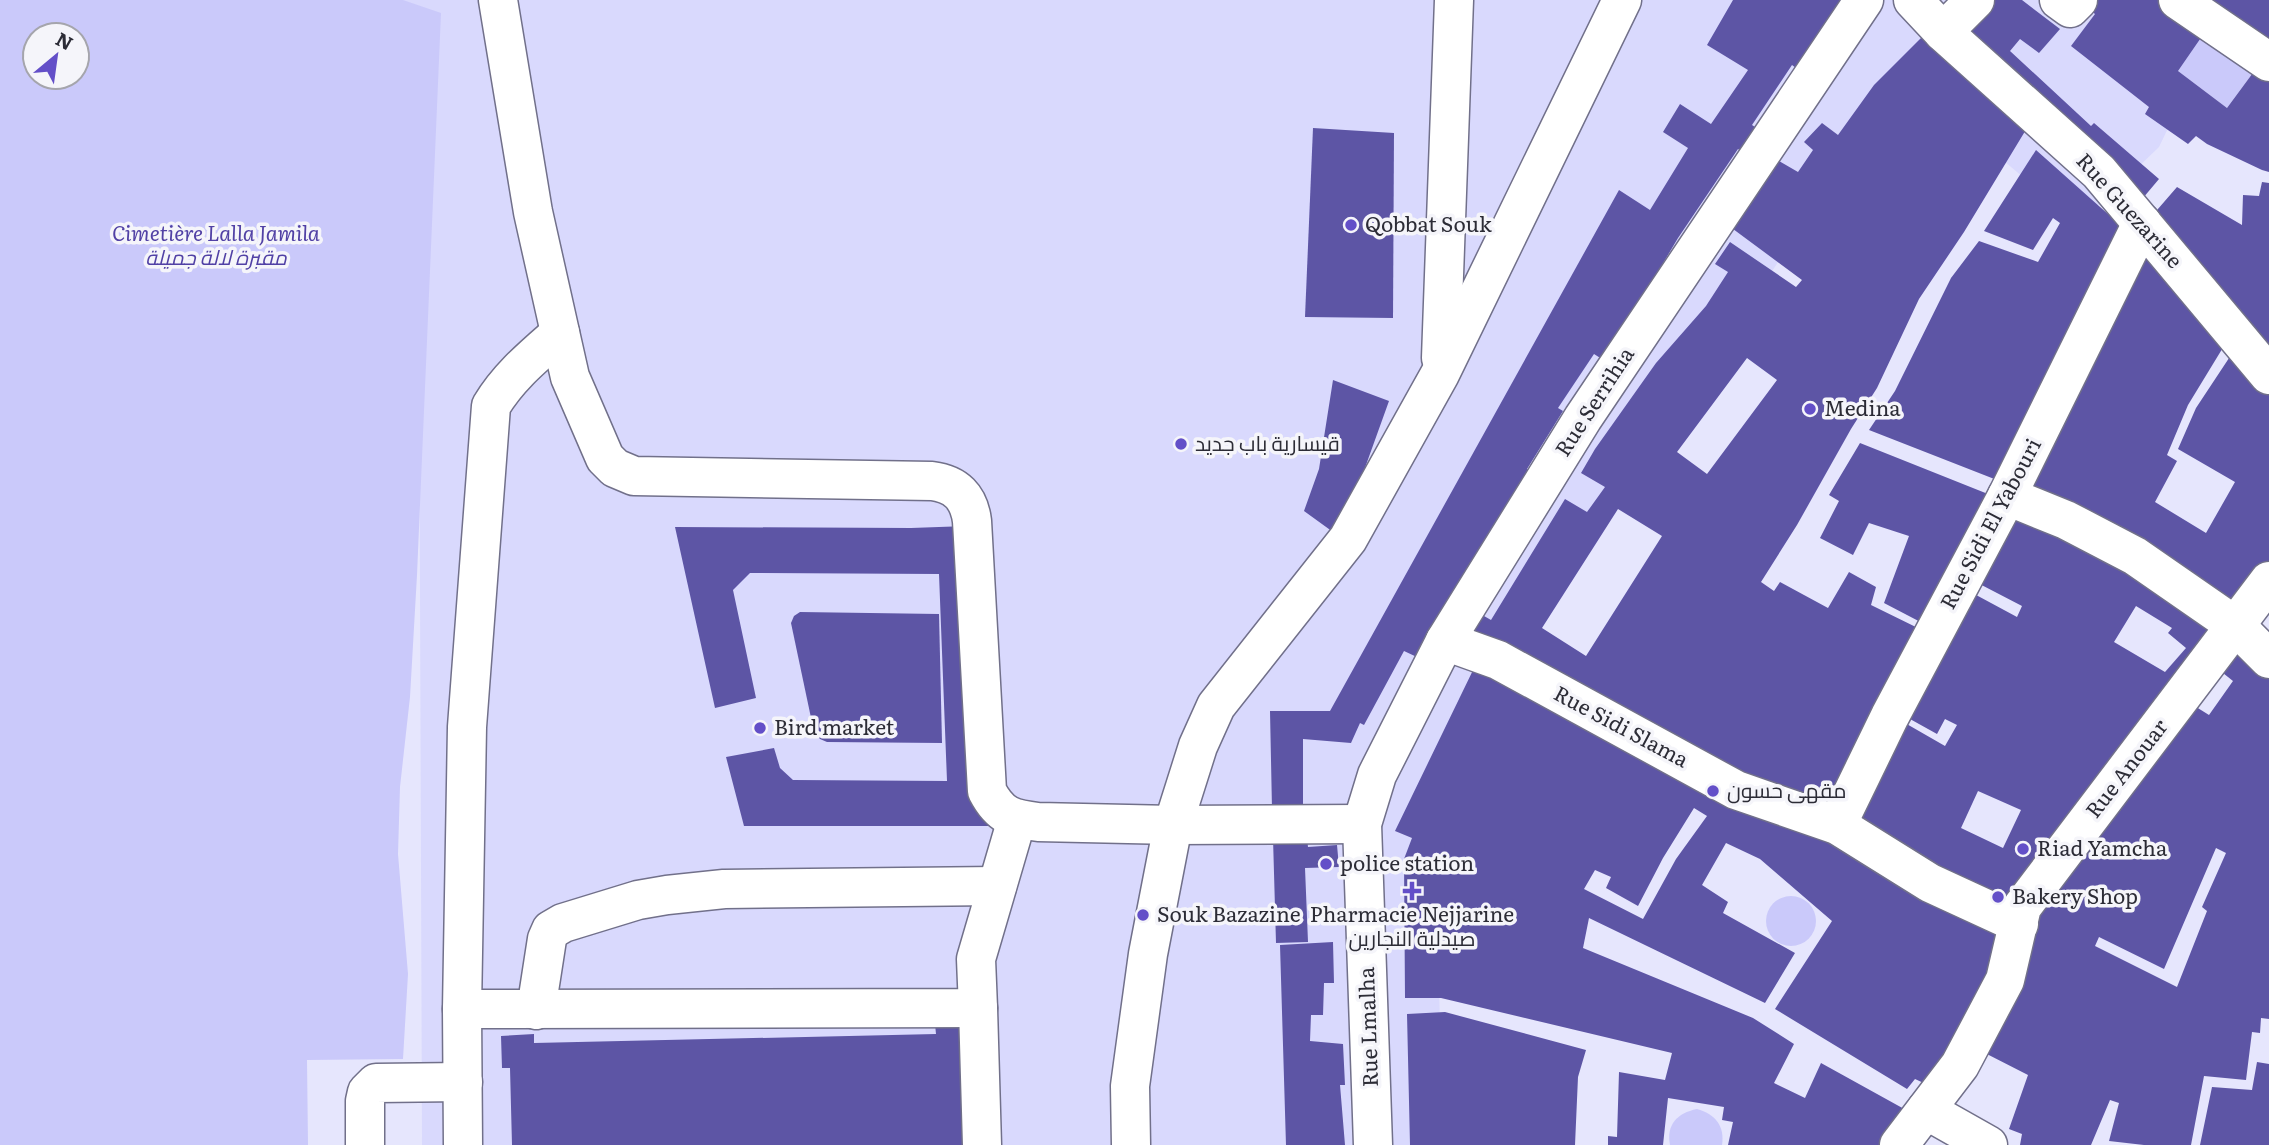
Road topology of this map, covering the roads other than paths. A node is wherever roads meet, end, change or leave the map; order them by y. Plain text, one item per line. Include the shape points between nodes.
1 (498, 0) edge
2 (1454, 0) edge
3 (1622, 0) edge
4 (1864, 0) edge
5 (1913, 0) edge
6 (1975, 0) edge
7 (2059, 0) edge
8 (2078, 0) edge
9 (2178, 0) edge
10 (1943, 32) junction
11 (2269, 62) edge
12 (2142, 223) junction
13 (560, 333) junction
14 (1440, 374) junction
15 (2269, 375) edge
16 (2007, 496) junction
17 (2269, 581) edge
18 (2236, 626) junction
19 (1445, 641) junction
20 (2269, 659) edge
21 (1017, 819) junction
22 (1362, 824) junction
23 (1172, 825) junction
24 (1837, 825) junction
25 (997, 886) junction
26 (2019, 924) junction
27 (978, 1008) junction
28 (462, 1009) junction
29 (536, 1010) junction
30 (463, 1082) junction
31 (1926, 1110) junction
32 (365, 1145) edge
33 (463, 1145) edge
34 (982, 1145) edge
35 (1131, 1145) edge
36 (1373, 1145) edge
37 (1899, 1145) edge
38 (1988, 1145) edge

1 - 13 street via 533,212
2 - 14 street
3 - 14 street
4 - 19 street, Rue Serrihia via 1583,418
5 - 10 street, Rue Guezarine
6 - 10 street
7 - 8 street via 2070,8
9 - 11 street
10 - 12 street, Rue Guezarine via 2099,172
12 - 15 street, Rue Guezarine
12 - 16 street, Rue Sidi El Yabouri
13 - 21 street via 570,377 602,452 615,468 628,474 932,481 956,488 971,508 987,791 1004,814
13 - 28 street via 521,366 491,407 467,727
14 - 23 street via 1348,539 1216,706
16 - 18 street via 2135,556
16 - 24 street, Rue Sidi El Yabouri
17 - 18 street, Rue Anouar
18 - 20 street
18 - 26 street, Rue Anouar via 2022,907
19 - 22 street, Rue Serrihia via 1377,775
19 - 24 street, Rue Sidi Slama via 1498,660 1736,790
21 - 23 street
21 - 25 street
22 - 23 street
22 - 36 street, Rue Lmalha
23 - 35 street via 1130,1086
24 - 26 street, Rue Sidi Slama via 1930,884
25 - 27 street via 976,959
25 - 29 street via 724,889 638,900 551,930
26 - 31 street, Rue Anouar via 2005,981 1960,1065
27 - 29 street
27 - 34 street
28 - 29 street
28 - 30 street
30 - 32 street via 376,1083 365,1101
30 - 33 street
31 - 37 street, Rue Anouar
31 - 38 street

